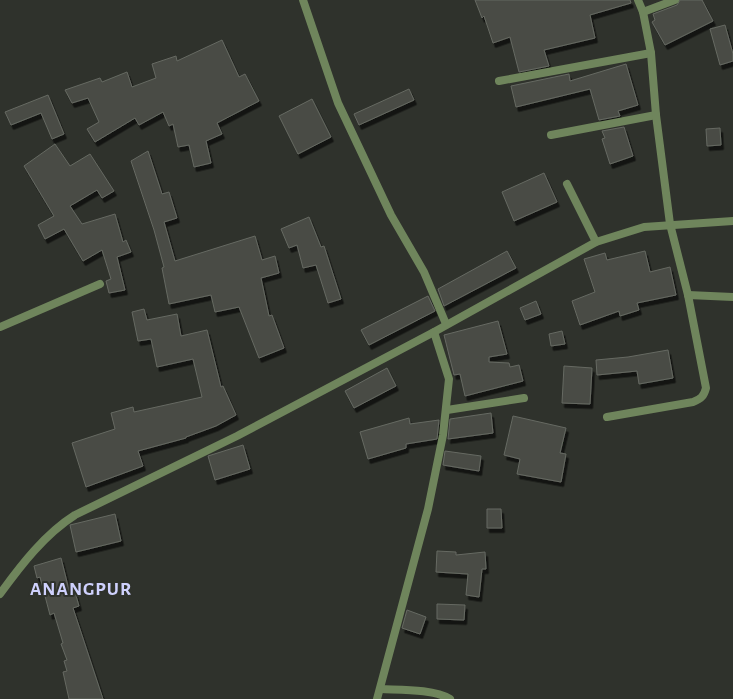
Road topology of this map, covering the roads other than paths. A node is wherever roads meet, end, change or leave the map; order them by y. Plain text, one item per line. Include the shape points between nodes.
1 (303, 0) edge
2 (638, 0) edge
3 (675, 0) edge
4 (643, 12) junction
5 (651, 53) junction
6 (499, 81) dead end
7 (656, 115) junction
8 (551, 135) dead end
9 (567, 184) dead end
10 (733, 221) edge
11 (670, 224) junction
12 (596, 242) junction
13 (100, 284) dead end
14 (688, 295) junction
15 (733, 297) edge
16 (446, 324) junction
17 (0, 327) edge
18 (434, 332) junction
19 (524, 398) dead end
20 (447, 410) junction
21 (606, 417) dead end
22 (0, 592) edge
23 (381, 689) junction
24 (377, 699) edge
25 (450, 699) edge

1 - 16 street via 338,103 391,215 424,272
2 - 4 street
3 - 4 street
4 - 5 street
5 - 6 street
5 - 7 street
7 - 8 street
7 - 11 street
9 - 12 street
10 - 11 street
11 - 12 street via 644,227
11 - 14 street
12 - 16 street
13 - 17 street
14 - 15 street
14 - 21 street via 706,388 705,395 700,400 682,405
16 - 18 street
18 - 20 street via 449,379
18 - 22 street via 216,447 75,515 47,536
19 - 20 street
20 - 23 street via 428,509
23 - 24 street
23 - 25 street via 430,693

